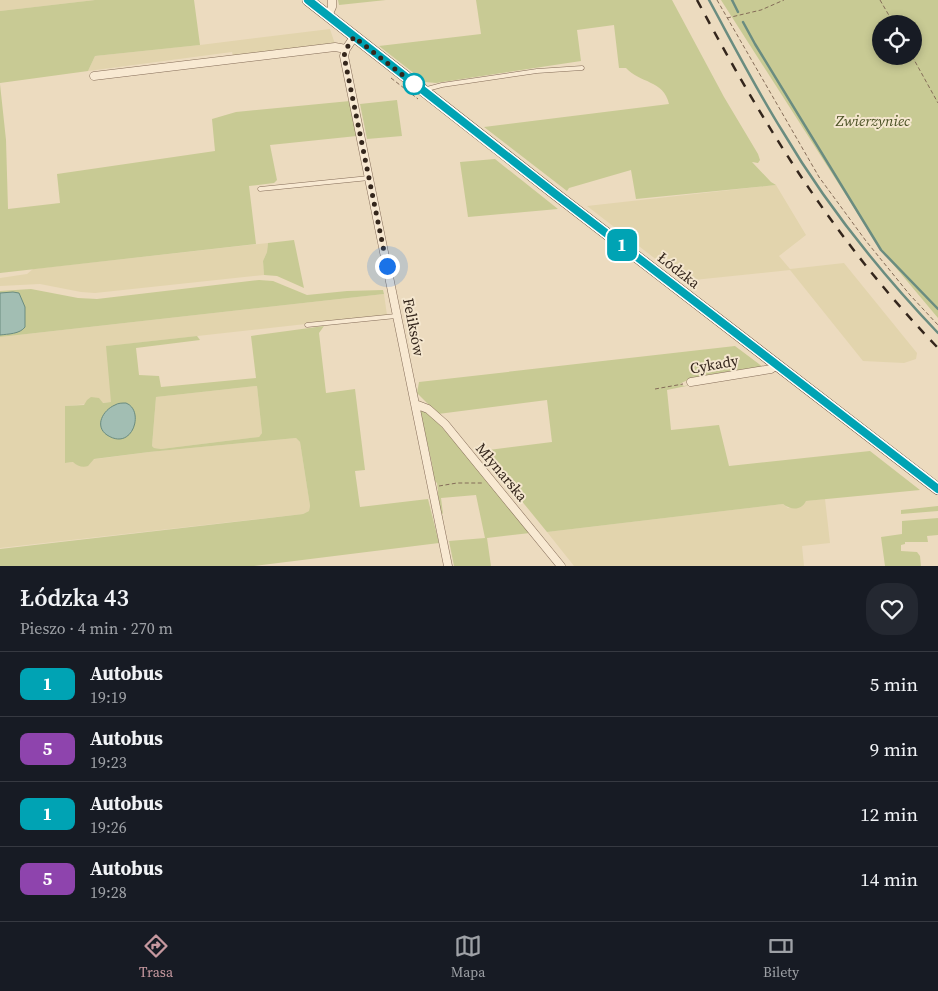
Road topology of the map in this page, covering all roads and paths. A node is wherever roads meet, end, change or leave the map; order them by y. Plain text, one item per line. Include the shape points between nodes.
1 (308, 0) edge
2 (332, 0) edge
3 (717, 0) edge
4 (784, 0) edge
5 (880, 0) edge
6 (889, 15) edge
7 (328, 16) junction
8 (726, 18) junction
9 (354, 37) junction
10 (346, 49) junction
11 (917, 65) edge
12 (582, 68) dead end
13 (94, 76) dead end
14 (422, 91) junction
15 (938, 103) edge
16 (369, 178) junction
17 (260, 189) dead end
18 (397, 316) junction
19 (307, 325) dead end
20 (938, 325) edge
21 (777, 365) junction
22 (691, 382) joint
23 (655, 389) dead end
24 (415, 404) junction
25 (495, 485) junction
26 (432, 488) junction
27 (938, 489) edge
28 (448, 566) edge
29 (561, 566) edge

1 - 7 main road, Łódzka
2 - 7 street
3 - 8 path
4 - 8 path via 761,10
5 - 6 path
7 - 9 main road, Łódzka
8 - 20 path via 820,177 866,241
9 - 10 street
9 - 14 main road, Łódzka
10 - 13 street via 335,47
10 - 16 street, Feliksów via 344,56
11 - 15 path
12 - 14 lane via 537,70
14 - 21 main road, Łódzka
16 - 17 lane
16 - 18 street, Feliksów
18 - 19 lane
18 - 24 street, Feliksów
21 - 22 street, Cykady via 771,369
21 - 27 main road, Łódzka
22 - 23 path, Cykady
24 - 25 street, Młynarska via 428,409 445,424
24 - 26 street, Feliksów
25 - 26 path via 465,482
25 - 29 street, Młynarska
26 - 28 street, Feliksów

